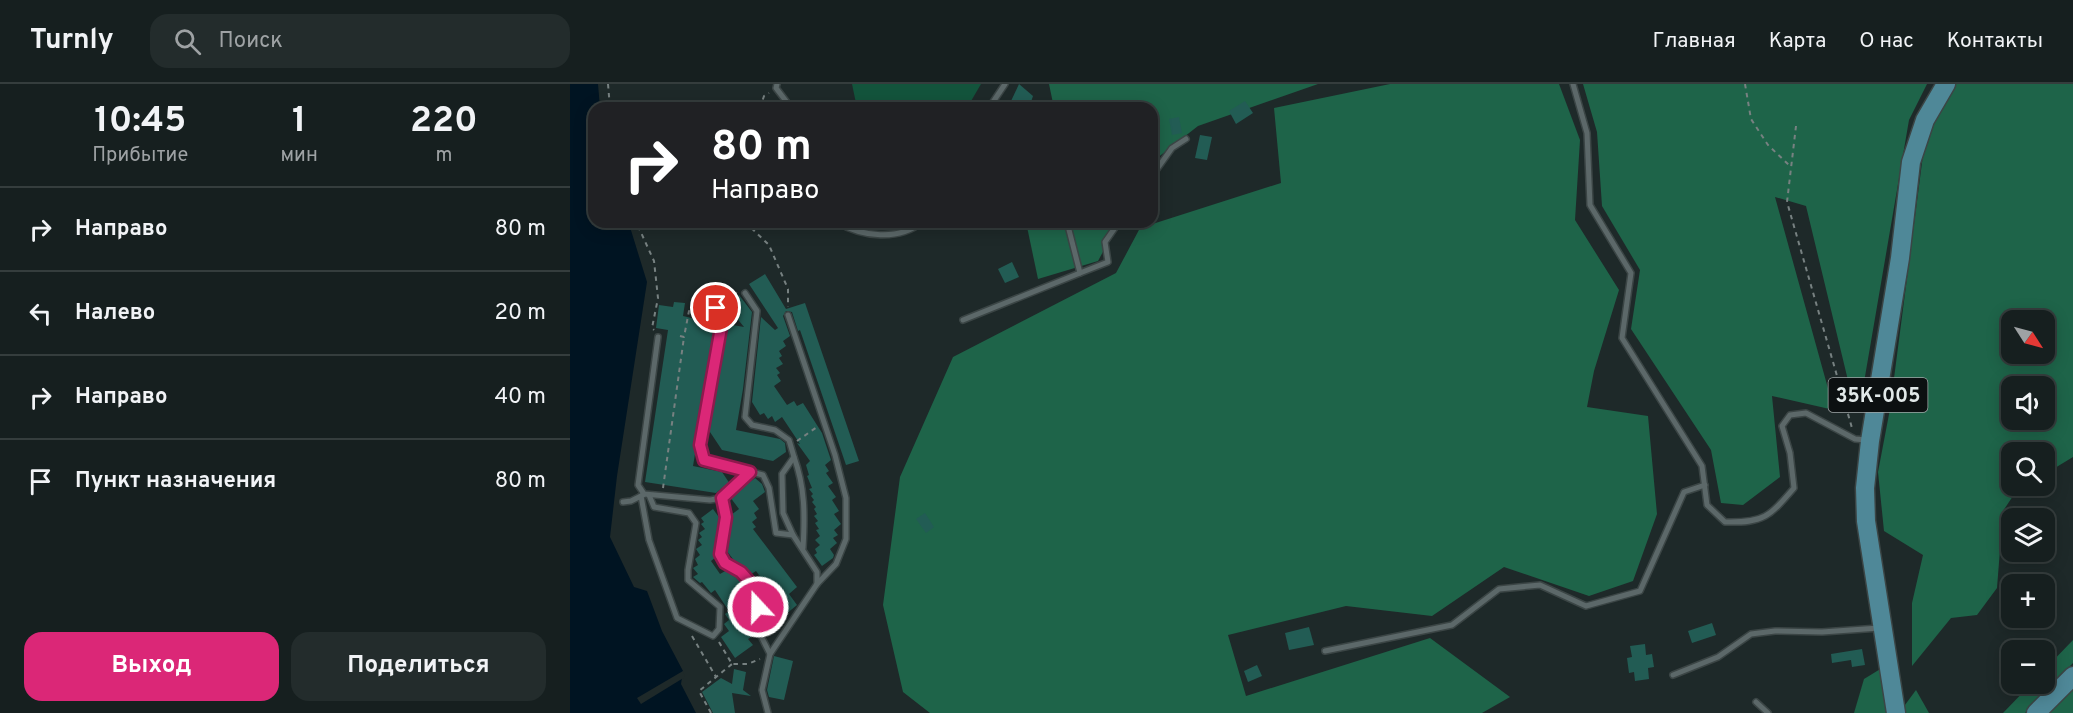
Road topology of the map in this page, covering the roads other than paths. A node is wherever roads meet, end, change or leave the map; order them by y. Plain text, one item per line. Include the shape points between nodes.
1 (1005, 84) edge
2 (1573, 84) edge
3 (1946, 84) edge
4 (777, 86) edge
5 (787, 102) edge
6 (993, 102) edge
7 (1186, 139) dead end
8 (1158, 168) edge
9 (849, 228) edge
10 (914, 228) edge
11 (1069, 228) edge
12 (1114, 228) edge
13 (1080, 273) junction
14 (745, 293) dead end
15 (716, 308) dead end
16 (788, 315) road end
17 (963, 320) dead end
18 (658, 337) dead end
19 (1863, 440) junction
20 (794, 457) junction
21 (750, 472) junction
22 (1705, 485) junction
23 (645, 495) junction
24 (722, 498) junction
25 (623, 502) dead end
26 (793, 535) junction
27 (803, 549) junction
28 (817, 584) junction
29 (1884, 628) junction
30 (1325, 651) dead end
31 (770, 654) junction
32 (1673, 675) dead end
33 (2073, 676) edge
34 (1756, 702) dead end
35 (768, 713) edge
36 (1768, 713) edge
37 (1896, 713) edge
38 (2036, 713) edge

1 - 6 lane
2 - 22 lane via 1587,133 1590,205 1631,273 1622,338 1702,466
3 - 19 main road, 35К-005 via 1925,120 1911,162 1900,258
4 - 5 lane
7 - 8 lane via 1172,148
9 - 10 lane via 874,235
11 - 13 lane
12 - 13 lane via 1104,242 1108,262
13 - 17 lane
14 - 20 lane via 757,311 745,417 752,425 775,430 789,440
15 - 21 lane via 722,322 700,445 704,460
16 - 28 lane via 846,498 846,539 836,564
18 - 23 lane via 638,485
19 - 22 lane via 1806,413 1790,415 1782,426 1794,488 1774,512 1750,522 1725,522 1707,505
19 - 29 main road, 35К-005 via 1866,521
20 - 26 lane via 782,474 783,513
20 - 27 lane via 802,478
21 - 24 lane
21 - 26 lane via 763,476 770,488 776,533
22 - 30 lane via 1684,492 1640,591 1586,606 1540,585 1499,589 1452,625
23 - 23 lane via 654,507 689,513 696,523 688,580 720,608 719,629 713,636 677,618 649,540
23 - 24 lane
23 - 25 lane
24 - 31 lane via 726,517 720,554 755,588 761,636
26 - 27 lane
27 - 28 lane via 817,572
28 - 31 lane
29 - 32 lane via 1750,634 1718,657
29 - 37 main road, 35К-005
31 - 35 lane via 762,690
33 - 38 main road
34 - 36 lane

